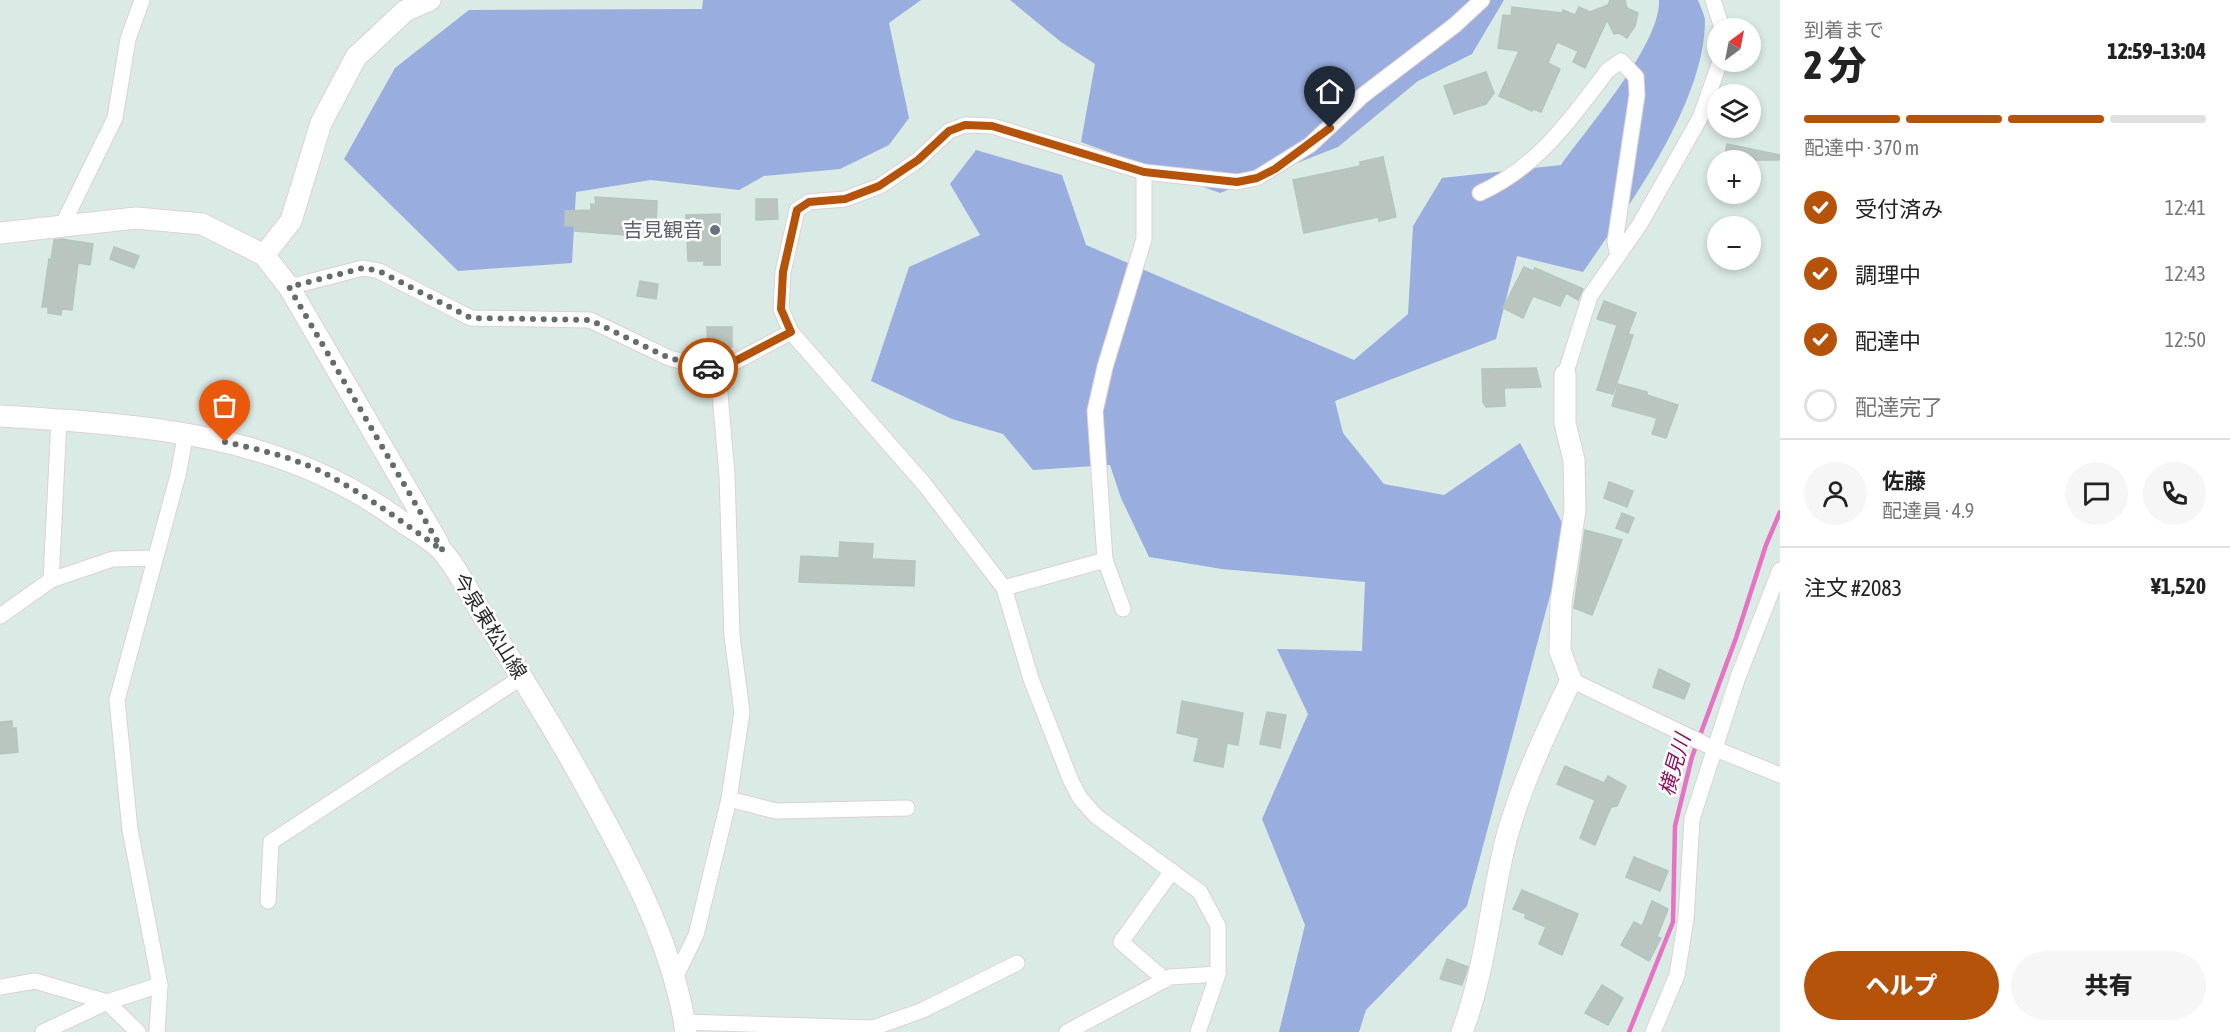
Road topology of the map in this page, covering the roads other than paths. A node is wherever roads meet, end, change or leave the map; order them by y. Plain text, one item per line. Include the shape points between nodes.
1 (142, 0) edge
2 (430, 0) edge
3 (1482, 0) edge
4 (1713, 0) edge
5 (1719, 18) edge
6 (1716, 72) edge
7 (1144, 172) junction
8 (1480, 193) dead end
9 (63, 224) junction
10 (0, 233) edge
11 (264, 255) junction
12 (1618, 256) junction
13 (289, 287) junction
14 (791, 332) junction
15 (718, 370) junction
16 (1565, 375) joint
17 (0, 416) edge
18 (59, 420) junction
19 (186, 433) junction
20 (443, 551) junction
21 (155, 558) junction
22 (1105, 560) junction
23 (1780, 570) edge
24 (51, 580) junction
25 (1004, 588) junction
26 (1123, 609) dead end
27 (0, 616) edge
28 (522, 677) junction
29 (1571, 680) junction
30 (1713, 748) junction
31 (1780, 775) edge
32 (729, 799) junction
33 (907, 808) dead end
34 (1172, 871) junction
35 (268, 901) dead end
36 (1017, 963) dead end
37 (1218, 974) junction
38 (674, 980) junction
39 (1165, 980) junction
40 (160, 985) junction
41 (0, 987) edge
42 (107, 1002) junction
43 (685, 1027) edge
44 (1070, 1031) edge
45 (43, 1032) edge
46 (138, 1032) edge
47 (157, 1032) edge
48 (1198, 1032) edge
49 (1462, 1032) edge
50 (1653, 1032) edge

1 - 9 street via 128,39 115,118
2 - 11 street via 405,11 356,57 321,123 291,221
3 - 7 street via 1362,96 1310,145 1275,169 1237,182
4 - 5 street
6 - 12 street via 1700,118
7 - 14 street via 992,126 965,125 949,131 918,160 879,186 845,199 809,202 797,210 783,272 781,309
7 - 22 street via 1144,239 1095,411
8 - 12 street via 1506,181 1543,152 1608,70 1621,61 1636,77 1637,94 1615,242
9 - 10 street
9 - 11 street via 136,218 191,222
11 - 13 street
12 - 16 street via 1590,296
13 - 15 street via 363,268 379,271 471,318 590,320 669,358
13 - 20 street
14 - 15 street
14 - 25 street via 925,485
15 - 32 street via 728,475 732,636 742,712
16 - 29 street via 1565,423 1574,460 1575,510 1561,602 1560,651
17 - 18 street, 今泉東松山線
18 - 19 street, 今泉東松山線
18 - 24 street
19 - 20 street, 今泉東松山線 via 264,450 321,471
19 - 21 street
20 - 28 street, 今泉東松山線
21 - 24 street via 113,559
21 - 40 street via 117,700 130,830
22 - 25 street
22 - 26 street
23 - 30 street
24 - 27 street
25 - 34 street via 1031,679 1080,798 1096,816
28 - 35 street via 271,842
28 - 38 street, 今泉東松山線 via 628,862
29 - 30 street
29 - 49 street via 1529,771 1508,836
30 - 31 street
30 - 50 street via 1692,819 1686,919 1677,975
32 - 33 street via 776,811
32 - 38 street via 696,934
34 - 37 street via 1200,892 1218,926
34 - 39 street via 1121,942
36 - 43 street via 923,1010 873,1028
37 - 39 street
37 - 48 street
38 - 43 street, 今泉東松山線
39 - 44 street
40 - 42 street
40 - 47 street
41 - 42 street via 35,981
42 - 45 street
42 - 46 street

